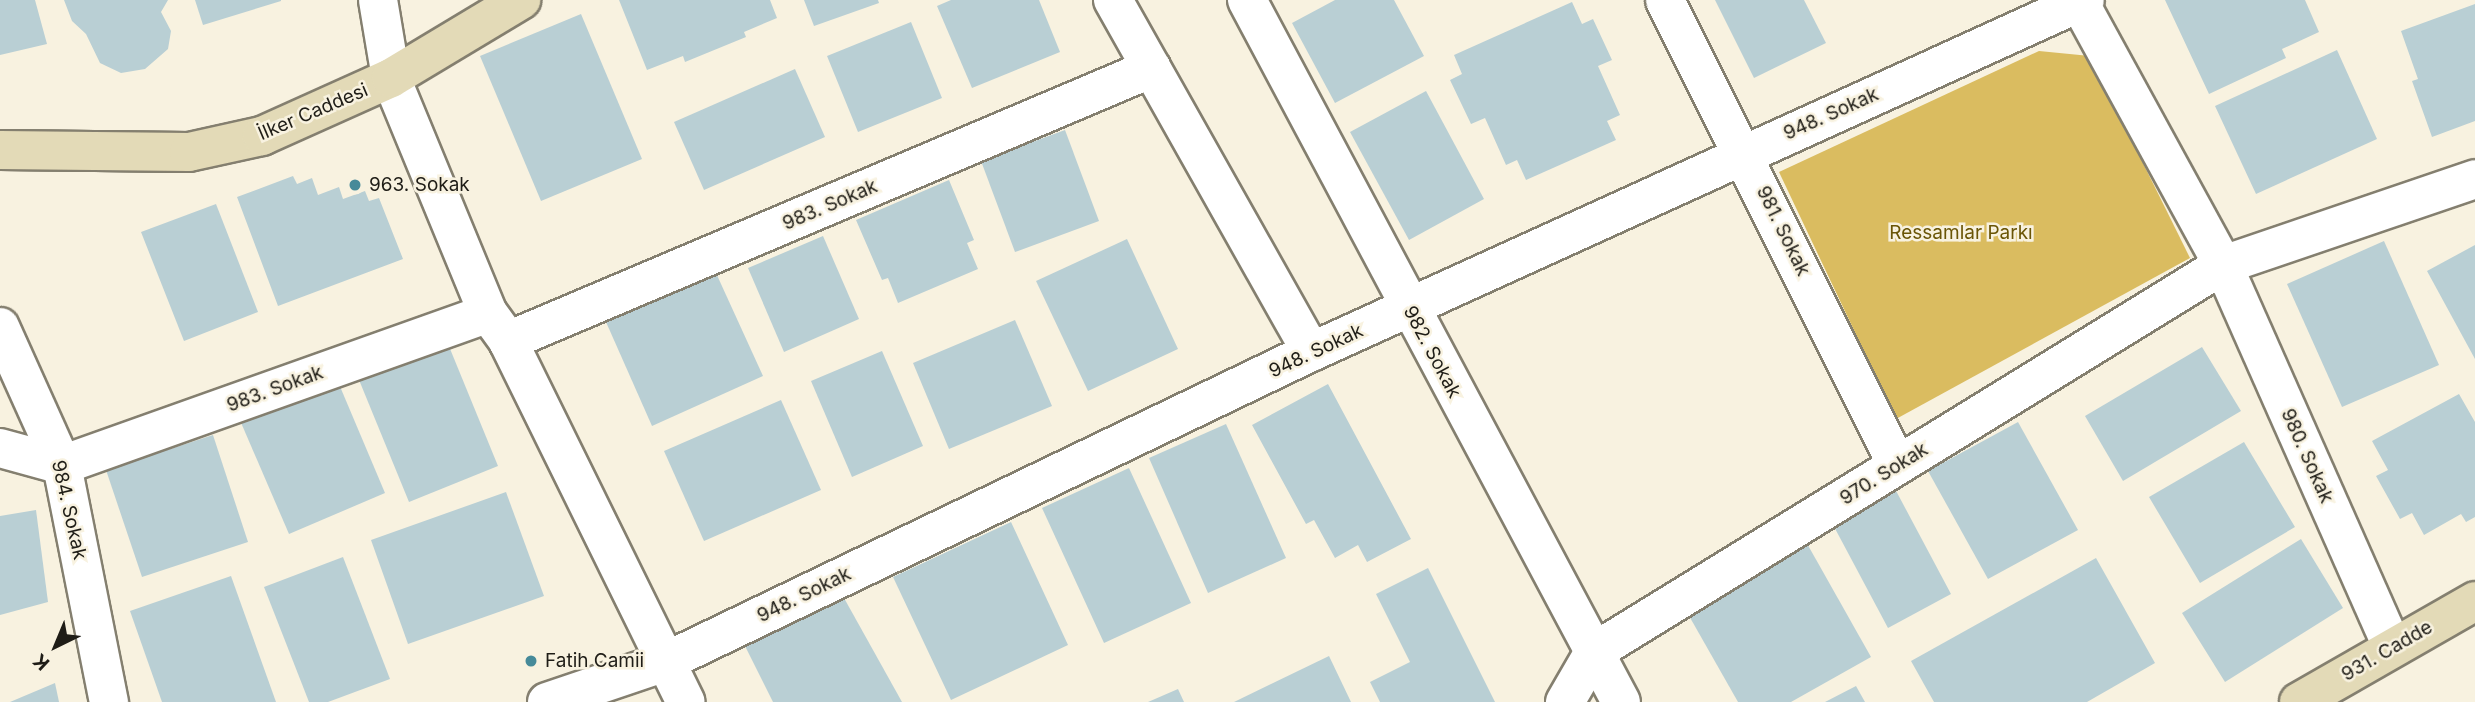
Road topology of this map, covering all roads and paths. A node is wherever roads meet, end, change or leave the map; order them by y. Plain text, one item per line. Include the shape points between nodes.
1 (377, 0) edge
2 (521, 0) edge
3 (1113, 0) edge
4 (1247, 0) edge
5 (1665, 0) edge
6 (2081, 1) edge
7 (1152, 68) junction
8 (391, 78) junction
9 (0, 150) edge
10 (1745, 152) junction
11 (2475, 179) edge
12 (2223, 265) junction
13 (1408, 309) junction
14 (0, 327) edge
15 (498, 327) junction
16 (1311, 352) junction
17 (0, 448) edge
18 (62, 465) junction
19 (1897, 465) junction
20 (2475, 601) edge
21 (2392, 647) junction
22 (1594, 652) junction
23 (665, 662) junction
24 (108, 702) edge
25 (547, 702) edge
26 (686, 702) edge
27 (1565, 702) edge
28 (1621, 702) edge
29 (2299, 702) edge

1 - 8 street
2 - 8 main road, İlker Caddesi
3 - 7 street
4 - 13 street, 982. Sokak
5 - 10 street, 981. Sokak
6 - 10 street, 948. Sokak
6 - 12 street, 980. Sokak
7 - 15 street, 983. Sokak
7 - 16 street
8 - 9 main road, İlker Caddesi via 262,136 189,152
8 - 15 street
10 - 13 street, 948. Sokak
10 - 19 street, 981. Sokak
11 - 12 street, 970. Sokak
12 - 19 street, 970. Sokak
12 - 21 street, 980. Sokak
13 - 16 street, 948. Sokak
13 - 22 street, 982. Sokak
14 - 18 street, 984. Sokak
15 - 18 street, 983. Sokak
15 - 23 street
16 - 23 street, 948. Sokak
17 - 18 street
18 - 24 street, 984. Sokak
19 - 22 street, 970. Sokak
20 - 21 main road, 931. Cadde
21 - 29 main road, 931. Cadde
22 - 27 street, 970. Sokak
22 - 28 street, 982. Sokak
23 - 25 street, 948. Sokak
23 - 26 street

